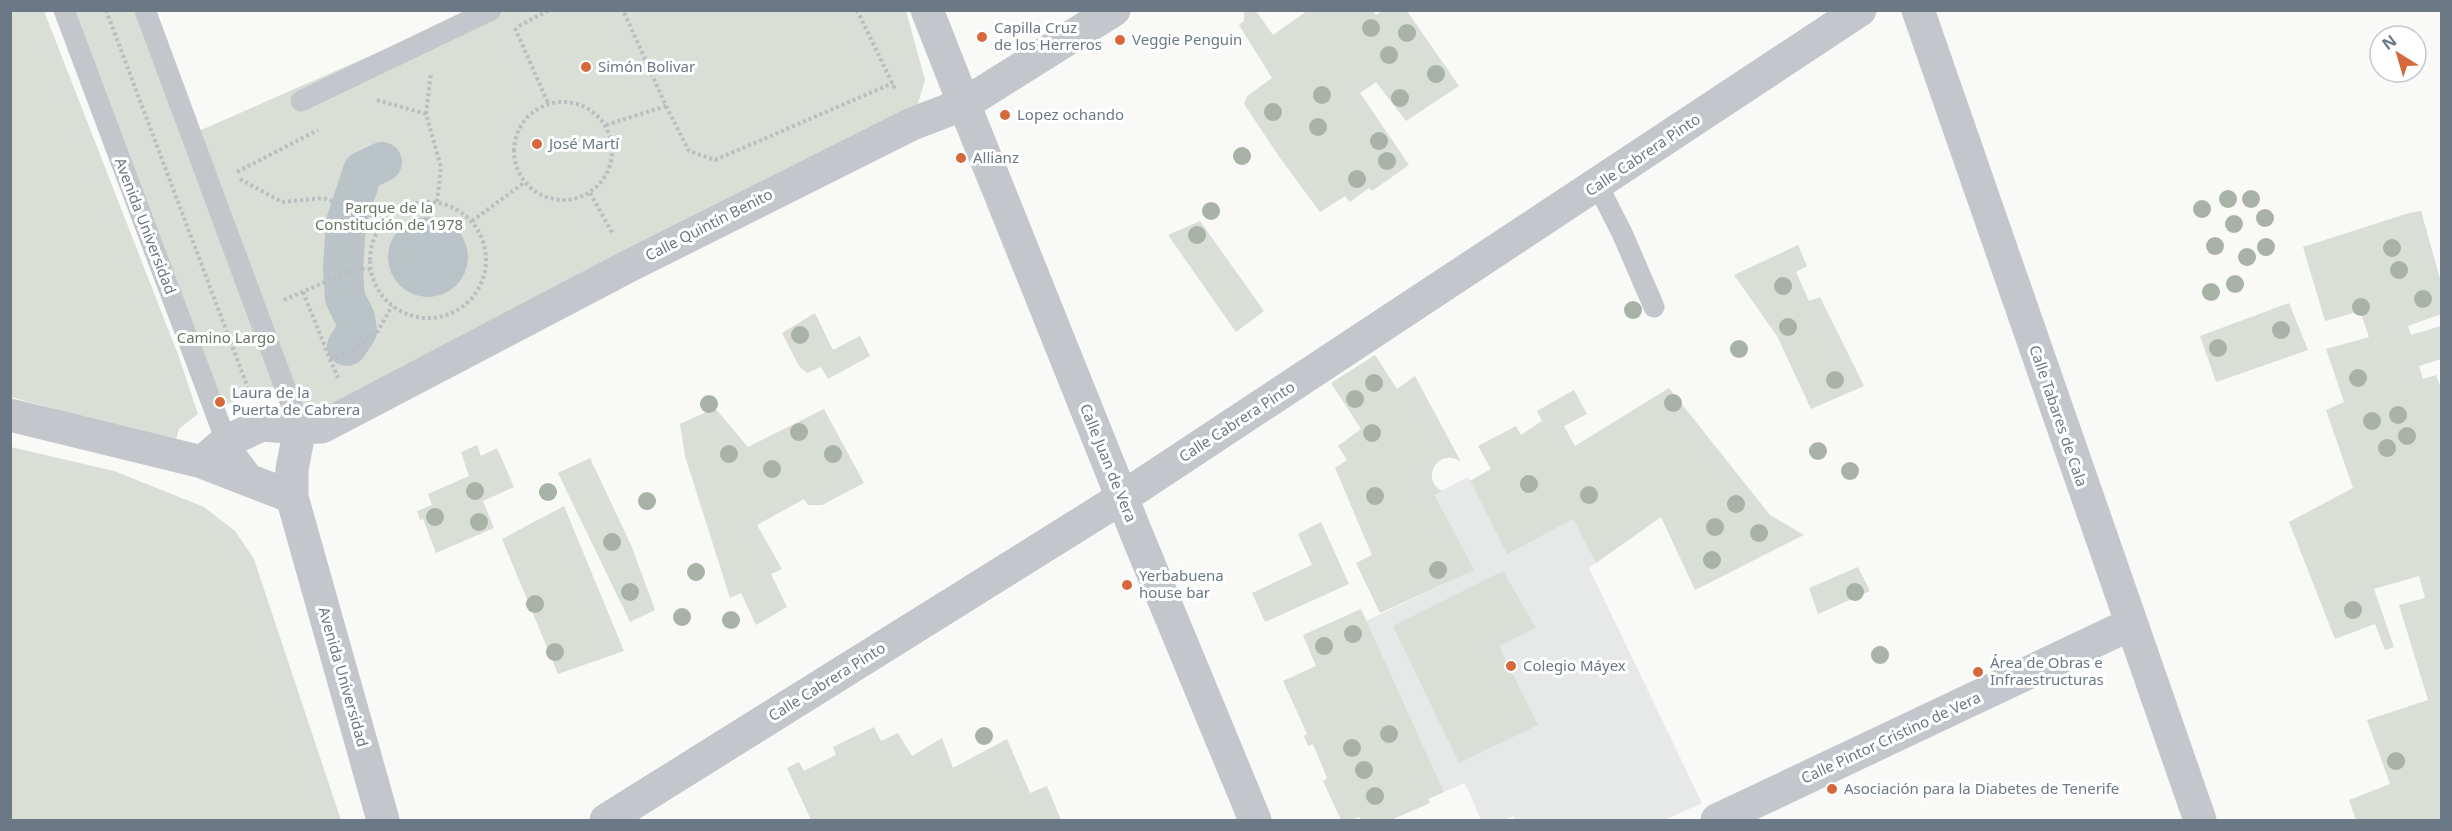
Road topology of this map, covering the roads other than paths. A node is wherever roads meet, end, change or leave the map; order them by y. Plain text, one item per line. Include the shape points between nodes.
1 (64, 10) edge
2 (145, 10) edge
3 (491, 10) edge
4 (927, 10) edge
5 (1114, 10) edge
6 (1860, 10) edge
7 (1918, 10) edge
8 (301, 100) dead end
9 (964, 104) junction
10 (1598, 186) junction
11 (1654, 307) dead end
12 (10, 415) edge
13 (300, 428) junction
14 (227, 441) junction
15 (201, 462) junction
16 (258, 484) junction
17 (292, 497) junction
18 (1123, 497) junction
19 (2131, 624) junction
20 (383, 820) edge
21 (606, 820) edge
22 (1255, 820) edge
23 (1717, 820) edge
24 (2200, 820) edge

1 - 14 lane, Avenida Universidad
2 - 13 lane
3 - 8 lane
4 - 9 street, Calle Juan de Vera
5 - 9 street, Calle Quintín Benito
6 - 10 street, Calle Cabrera Pinto
7 - 19 street, Calle Tabares de Cala
9 - 13 street, Calle Quintín Benito via 912,124 629,266 322,427
9 - 18 street, Calle Juan de Vera
10 - 11 lane
10 - 18 street, Calle Cabrera Pinto
12 - 15 street
13 - 14 street via 262,425
13 - 17 street, Avenida Universidad via 292,469
14 - 15 street
14 - 16 lane, Avenida Universidad
15 - 16 street
16 - 17 street
17 - 20 street, Avenida Universidad
18 - 21 street, Calle Cabrera Pinto
18 - 22 street, Calle Juan de Vera
19 - 23 street, Calle Pintor Cristino de Vera
19 - 24 street, Calle Tabares de Cala

